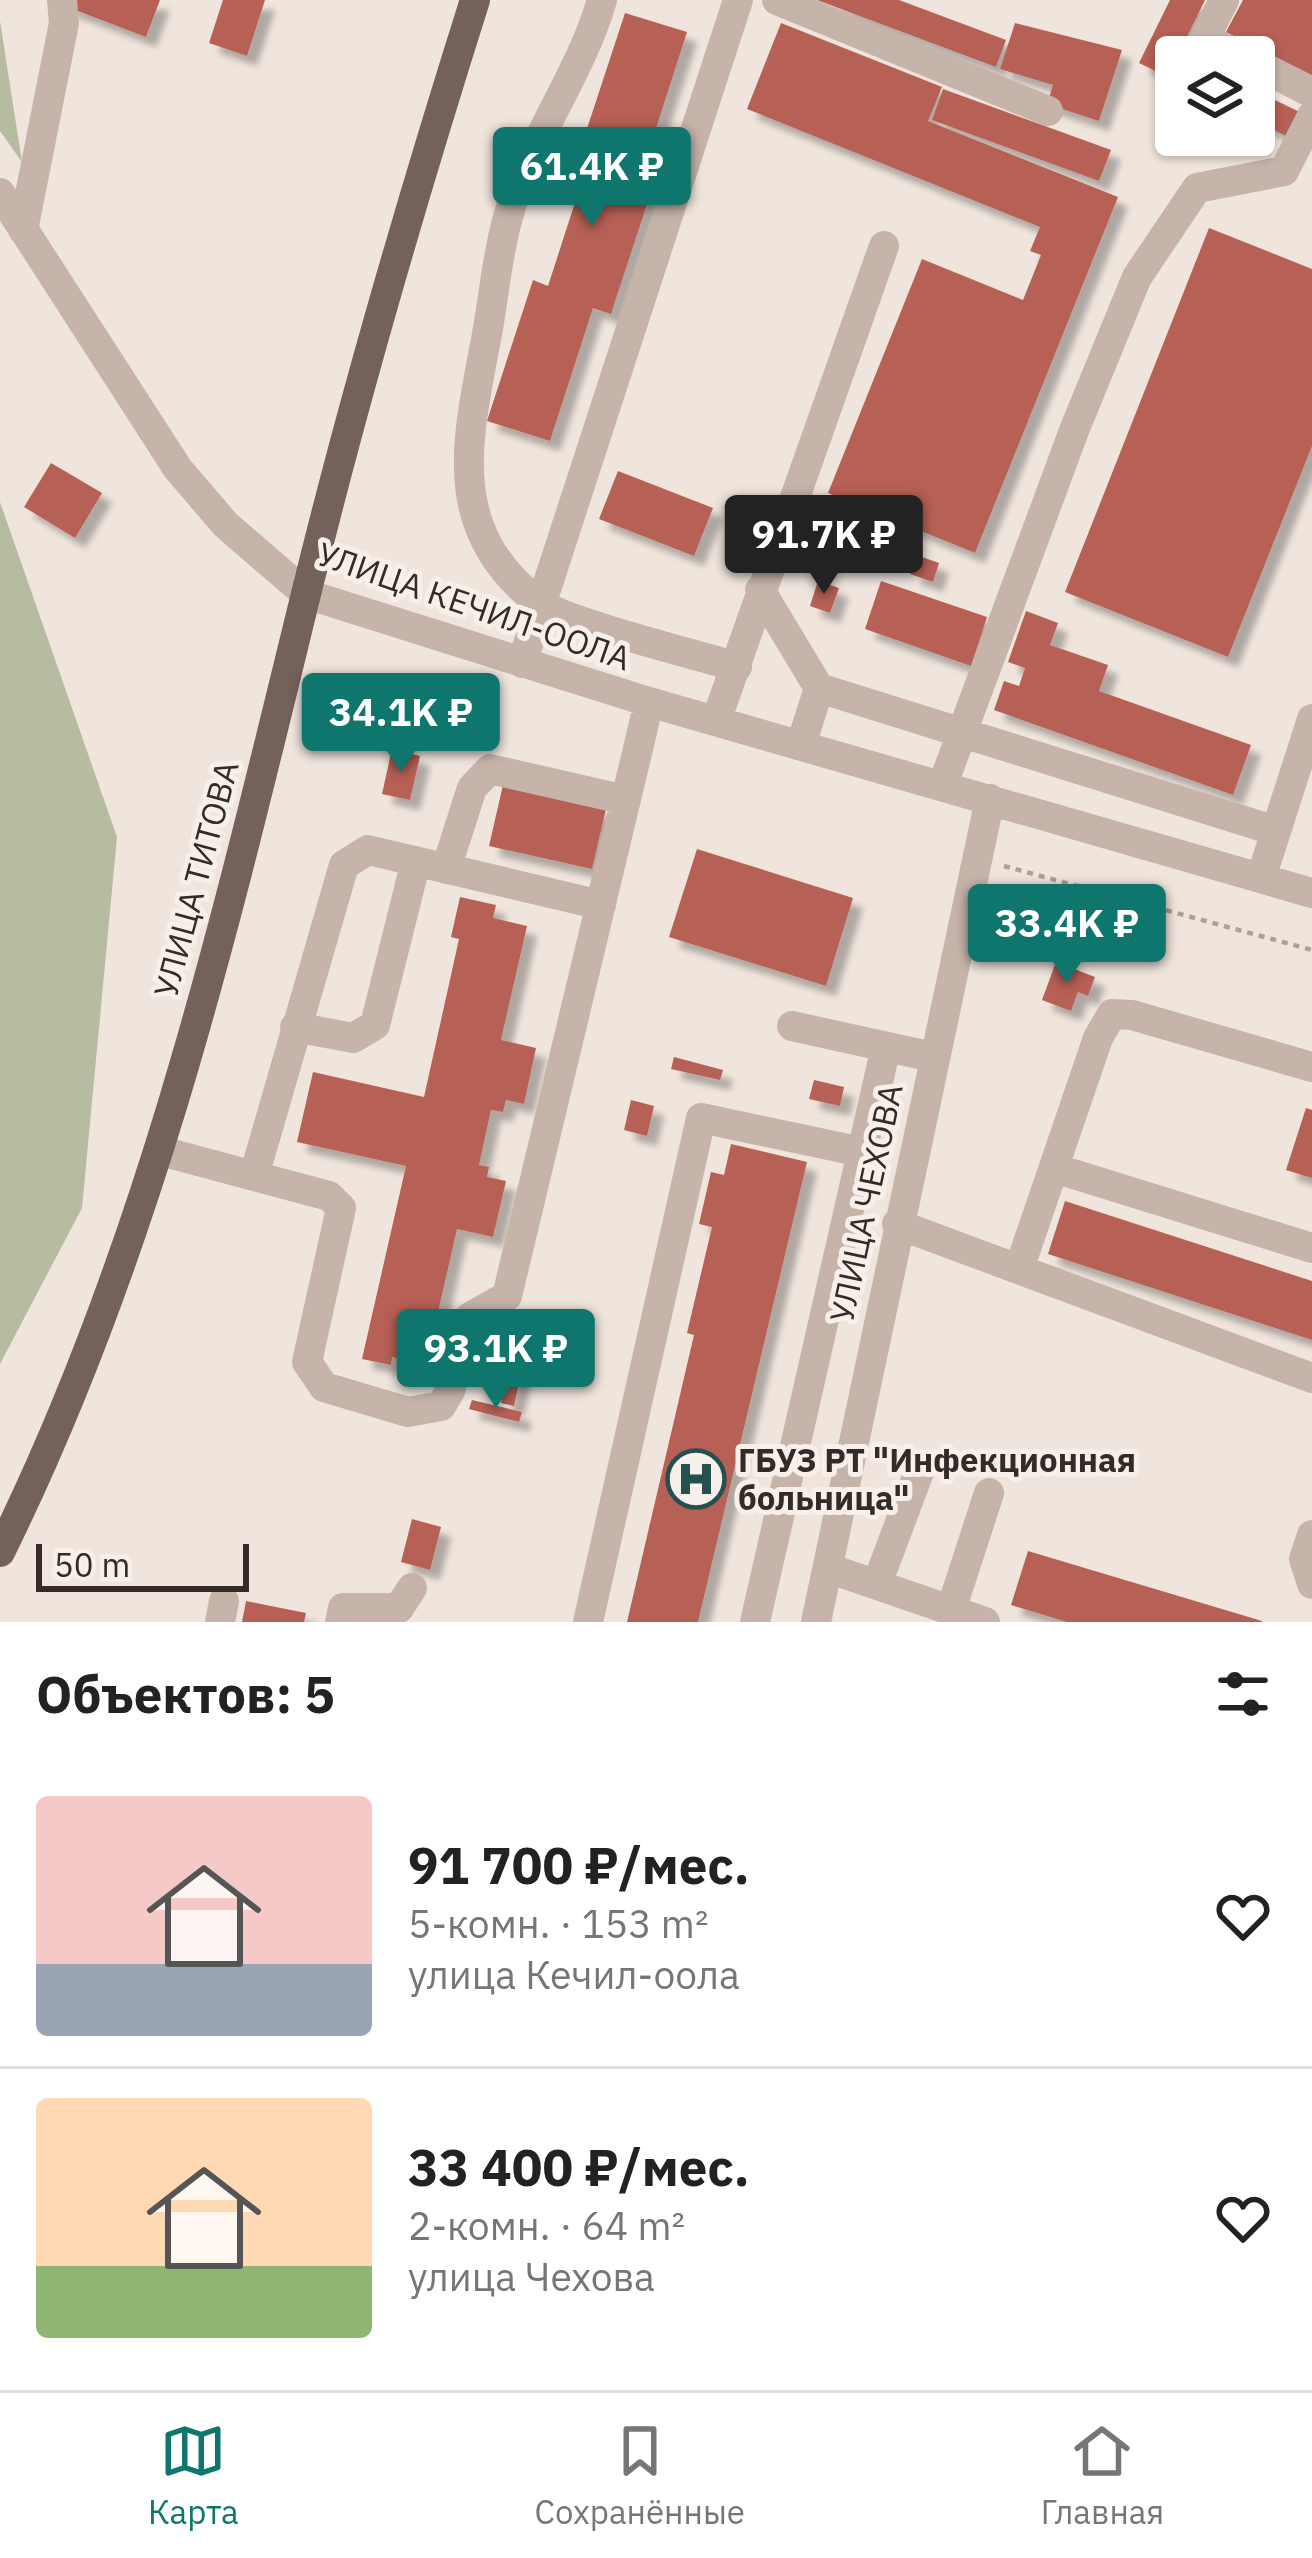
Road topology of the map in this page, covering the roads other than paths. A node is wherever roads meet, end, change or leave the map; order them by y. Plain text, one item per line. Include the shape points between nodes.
1 (62, 0) edge
2 (475, 0) edge
3 (602, 0) edge
4 (738, 0) edge
5 (777, 0) edge
6 (1224, 0) edge
7 (1206, 36) edge
8 (1275, 74) edge
9 (1312, 93) edge
10 (1048, 111) dead end
11 (1312, 116) edge
12 (0, 193) edge
13 (23, 230) junction
14 (884, 246) dead end
15 (760, 590) junction
16 (306, 594) junction
17 (541, 605) junction
18 (522, 663) junction
19 (737, 668) junction
20 (819, 688) junction
21 (649, 702) junction
22 (1312, 719) edge
23 (716, 721) junction
24 (961, 733) junction
25 (801, 745) junction
26 (943, 784) junction
27 (990, 799) junction
28 (626, 800) junction
29 (1276, 830) junction
30 (416, 861) junction
31 (446, 869) junction
32 (1261, 878) junction
33 (1312, 893) edge
34 (601, 905) junction
35 (792, 1026) dead end
36 (295, 1028) junction
37 (886, 1047) junction
38 (933, 1057) junction
39 (1312, 1067) edge
40 (161, 1151) junction
41 (862, 1152) junction
42 (1054, 1168) junction
43 (254, 1176) junction
44 (897, 1224) junction
45 (1312, 1248) edge
46 (1019, 1269) junction
47 (1312, 1378) edge
48 (796, 1441) junction
49 (851, 1452) junction
50 (920, 1472) dead end
51 (989, 1493) dead end
52 (1312, 1535) edge
53 (0, 1552) edge
54 (827, 1568) junction
55 (877, 1584) junction
56 (1312, 1584) edge
57 (412, 1588) dead end
58 (951, 1610) junction
59 (340, 1622) edge
60 (588, 1622) edge
61 (755, 1622) edge
62 (816, 1622) edge
63 (985, 1622) edge

1 - 13 street
2 - 16 main road, УЛИЦА ТИТОВА via 407,213
3 - 17 street via 587,51 508,216 469,433 467,487 476,525 502,568
4 - 17 street
5 - 10 street
6 - 7 street
8 - 9 street
11 - 24 street via 1284,171 1197,188 1138,277
12 - 13 street, УЛИЦА КЕЧИЛ-ООЛА
13 - 16 street, УЛИЦА КЕЧИЛ-ООЛА via 178,470 226,525
14 - 15 street
15 - 19 street
15 - 20 street
16 - 18 street, УЛИЦА КЕЧИЛ-ООЛА
16 - 40 main road, УЛИЦА ТИТОВА
17 - 18 street
17 - 19 street
18 - 21 street, УЛИЦА КЕЧИЛ-ООЛА
19 - 23 street
20 - 24 street
20 - 25 street
21 - 23 street, УЛИЦА КЕЧИЛ-ООЛА
21 - 28 street
22 - 29 street
23 - 25 street, УЛИЦА КЕЧИЛ-ООЛА
24 - 26 street
24 - 29 street
25 - 26 street, УЛИЦА КЕЧИЛ-ООЛА
26 - 27 street, УЛИЦА КЕЧИЛ-ООЛА
27 - 32 street, УЛИЦА КЕЧИЛ-ООЛА
27 - 38 street, УЛИЦА ЧЕХОВА
28 - 31 street via 490,769 472,788
28 - 34 street
29 - 32 street
30 - 31 street
30 - 36 street via 368,850 344,865
30 - 36 street via 375,1025 352,1038
31 - 34 street
32 - 33 street, УЛИЦА КЕЧИЛ-ООЛА
34 - 43 street via 507,1296 470,1317 441,1406 408,1412 315,1381 307,1362 341,1208 329,1196
35 - 37 street
36 - 43 street
37 - 38 street
37 - 41 street
38 - 44 street, УЛИЦА ЧЕХОВА
39 - 42 street via 1112,1014
40 - 43 street
40 - 53 main road, УЛИЦА ТИТОВА via 105,1317
41 - 48 street
41 - 60 street via 701,1118
42 - 45 street
42 - 46 street
44 - 46 street
44 - 49 street, УЛИЦА ЧЕХОВА
46 - 47 street
48 - 49 street
48 - 61 street
49 - 54 street, УЛИЦА ЧЕХОВА
50 - 55 street
51 - 58 street
52 - 56 street via 1304,1559
54 - 55 street
54 - 62 street, УЛИЦА ЧЕХОВА
55 - 58 street
57 - 59 street via 399,1608 343,1608
58 - 63 street

